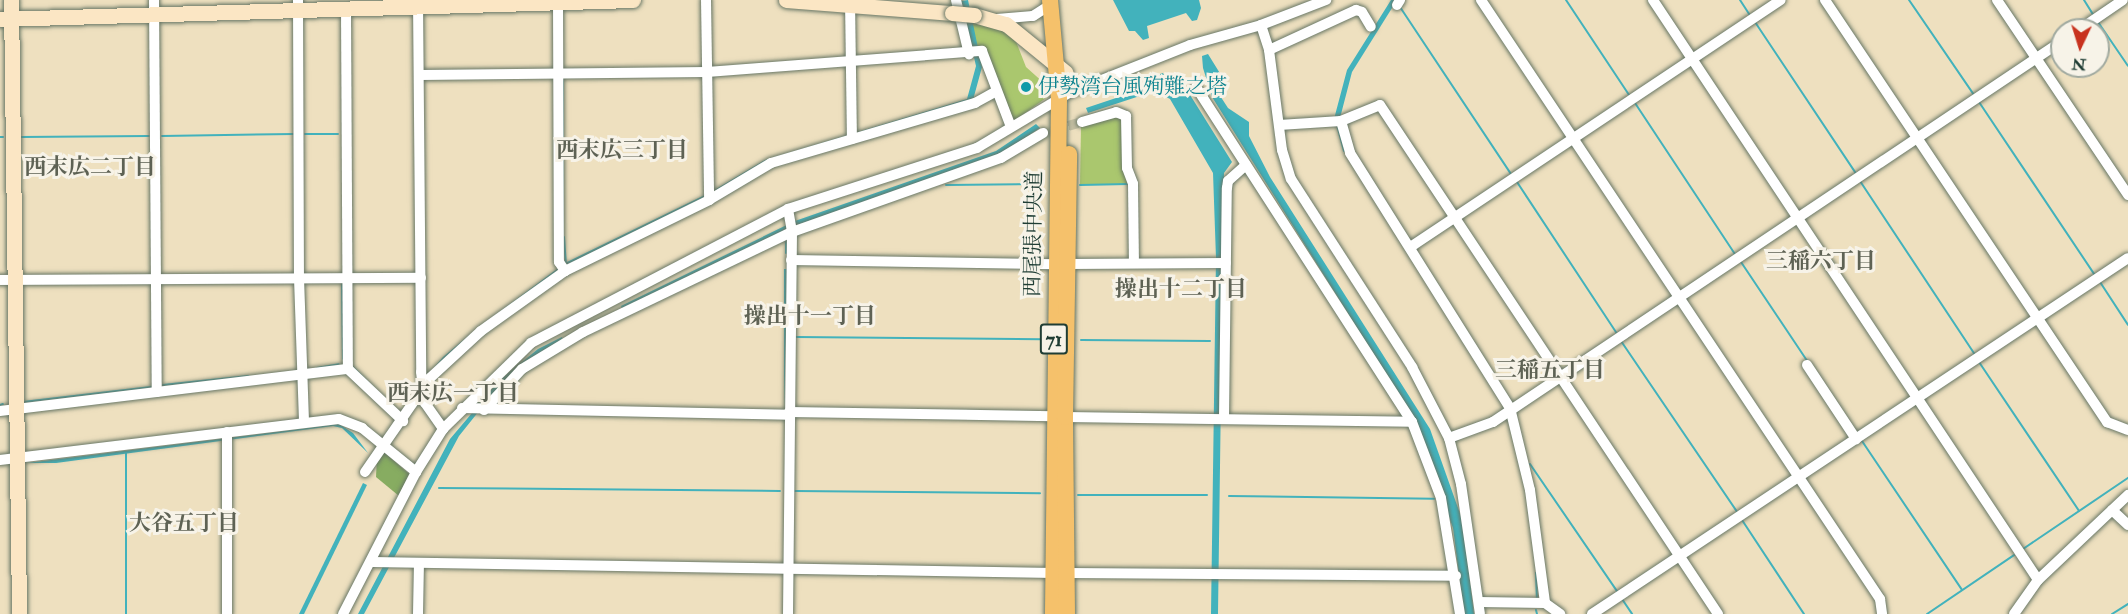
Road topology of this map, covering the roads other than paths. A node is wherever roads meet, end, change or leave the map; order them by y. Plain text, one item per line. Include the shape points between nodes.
1 (11, 0) edge
2 (633, 0) edge
3 (706, 0) edge
4 (786, 0) edge
5 (1326, 0) edge
6 (1481, 0) edge
7 (1653, 0) edge
8 (1781, 0) edge
9 (1825, 0) edge
10 (1997, 0) edge
11 (2123, 0) edge
12 (558, 1) edge
13 (850, 2) edge
14 (1054, 2) edge
15 (418, 3) edge
16 (298, 5) edge
17 (154, 7) edge
18 (954, 7) edge
19 (346, 9) junction
20 (2097, 18) edge
21 (6, 19) edge
22 (997, 19) junction
23 (1261, 25) junction
24 (1371, 27) dead end
25 (2050, 49) edge
26 (1269, 50) junction
27 (969, 54) junction
28 (2037, 58) junction
29 (1692, 59) junction
30 (850, 62) junction
31 (1061, 69) junction
32 (706, 72) junction
33 (557, 74) junction
34 (420, 75) junction
35 (1196, 87) dead end
36 (995, 92) junction
37 (1064, 96) junction
38 (1341, 121) junction
39 (1082, 122) tunnel mouth
40 (1280, 125) junction
41 (1011, 128) junction
42 (1043, 133) tunnel mouth
43 (851, 135) junction
44 (1917, 138) junction
45 (1574, 139) junction
46 (1246, 165) junction
47 (2128, 195) edge
48 (708, 196) junction
49 (789, 215) junction
50 (1797, 217) junction
51 (1455, 218) junction
52 (792, 232) junction
53 (1412, 246) junction
54 (2128, 258) edge
55 (791, 260) junction
56 (1134, 262) junction
57 (1225, 263) junction
58 (1062, 264) junction
59 (562, 266) junction
60 (299, 278) junction
61 (347, 278) junction
62 (421, 278) junction
63 (156, 279) junction
64 (7, 280) edge
65 (1678, 297) junction
66 (2037, 318) junction
67 (545, 346) junction
68 (349, 364) junction
69 (1807, 365) dead end
70 (301, 375) junction
71 (1559, 377) junction
72 (423, 384) junction
73 (157, 392) junction
74 (1918, 397) junction
75 (1510, 408) junction
76 (467, 409) junction
77 (8, 410) edge
78 (484, 410) junction
79 (789, 413) junction
80 (1059, 416) junction
81 (1224, 418) junction
82 (403, 421) junction
83 (1412, 422) junction
84 (304, 423) junction
85 (443, 429) junction
86 (2128, 430) edge
87 (227, 438) junction
88 (1449, 438) junction
89 (1856, 439) junction
90 (383, 445) junction
91 (17, 458) junction
92 (0, 460) edge
93 (365, 472) dead end
94 (416, 472) junction
95 (1798, 477) junction
96 (2128, 495) edge
97 (2112, 510) junction
98 (2128, 525) edge
99 (1680, 557) junction
100 (377, 562) junction
101 (419, 564) junction
102 (788, 568) junction
103 (1060, 573) junction
104 (1456, 576) junction
105 (2038, 580) junction
106 (1479, 602) junction
107 (1545, 603) junction
108 (2018, 612) edge
109 (19, 614) edge
110 (227, 614) edge
111 (343, 614) edge
112 (418, 614) edge
113 (788, 614) edge
114 (1053, 614) edge
115 (1067, 614) edge
116 (1460, 614) edge
117 (1480, 614) edge
118 (1560, 614) edge
119 (1592, 614) edge
120 (1718, 614) edge
121 (1882, 614) edge

1 - 21 main road
2 - 12 main road
3 - 32 street
4 - 13 main road
5 - 23 street
6 - 45 street
7 - 29 street
8 - 29 street
9 - 44 street
10 - 28 street
11 - 20 street
12 - 15 main road
12 - 33 street
13 - 18 main road
13 - 30 street
14 - 22 street via 1033,16
14 - 31 main road, 西尾張中央道 / 71
15 - 19 main road
15 - 34 street
16 - 17 main road
16 - 19 main road
16 - 60 street
17 - 21 main road
17 - 63 street
18 - 22 main road, bridge
18 - 27 street
19 - 61 street
21 - 64 main road
22 - 31 main road
23 - 26 street
23 - 37 street via 1190,45
24 - 26 street via 1362,12 1356,10
25 - 28 street
26 - 40 street
27 - 30 street
27 - 36 street via 982,51
28 - 44 street
28 - 47 street
29 - 45 street
29 - 50 street
30 - 32 street
30 - 43 street
31 - 37 main road, 西尾張中央道 / 71
32 - 33 street
32 - 48 street
33 - 34 street
33 - 59 street
34 - 62 street
35 - 46 street
36 - 41 street
36 - 43 street via 975,103
37 - 41 street
37 - 58 main road, 西尾張中央道 / 71
38 - 40 street
38 - 51 street via 1380,105
38 - 53 street via 1350,153
39 - 56 street via 1116,112 1126,116 1127,168 1133,184
40 - 88 street via 1291,179 1424,386
41 - 49 street via 977,148
42 - 52 street via 1001,158
43 - 48 street via 771,164
44 - 50 street
44 - 66 street
45 - 51 street
45 - 65 street
46 - 57 street via 1228,181
46 - 83 street
48 - 59 street
49 - 52 street
49 - 67 street
50 - 65 street
50 - 74 street
51 - 53 street
51 - 71 street
52 - 55 street
52 - 67 street
53 - 75 street
54 - 66 street
55 - 58 street
55 - 79 street
56 - 57 street
56 - 58 street
57 - 81 street
58 - 80 main road, 西尾張中央道 / 71
59 - 72 street
60 - 61 street
60 - 63 street
60 - 70 street
61 - 62 street
61 - 68 street
62 - 72 street
63 - 64 street
63 - 73 street
64 - 77 main road
65 - 71 street
65 - 95 street
66 - 74 street
66 - 86 street via 2107,422
67 - 76 street via 513,357
67 - 78 street
68 - 70 street
68 - 82 street
69 - 89 street
70 - 73 street
70 - 84 street
71 - 75 street
71 - 99 street
72 - 82 street
72 - 85 street via 424,403
73 - 77 street
74 - 89 street
74 - 105 street
75 - 88 street via 1493,422
75 - 107 street via 1530,490
76 - 78 street
76 - 85 street
77 - 91 main road
78 - 79 street
79 - 80 street
79 - 102 street
80 - 81 street
80 - 103 main road, 西尾張中央道 / 71
81 - 83 street
82 - 90 street
83 - 104 street via 1441,498
84 - 87 street
84 - 90 street via 346,420
85 - 94 street
87 - 91 street
87 - 110 street
88 - 106 street
89 - 95 street
90 - 93 street
90 - 94 street
91 - 92 street
91 - 109 main road
94 - 100 street
95 - 99 street
95 - 121 street via 1880,599
96 - 97 street
97 - 98 street
97 - 105 street
99 - 119 street
99 - 120 street
100 - 101 street
100 - 111 street
101 - 102 street
101 - 112 street
102 - 103 street
102 - 113 street
103 - 104 street
103 - 114 main road, 西尾張中央道 / 71
103 - 115 main road, 西尾張中央道 / 71
104 - 116 street
105 - 108 street
106 - 107 street
106 - 117 street
107 - 118 street

